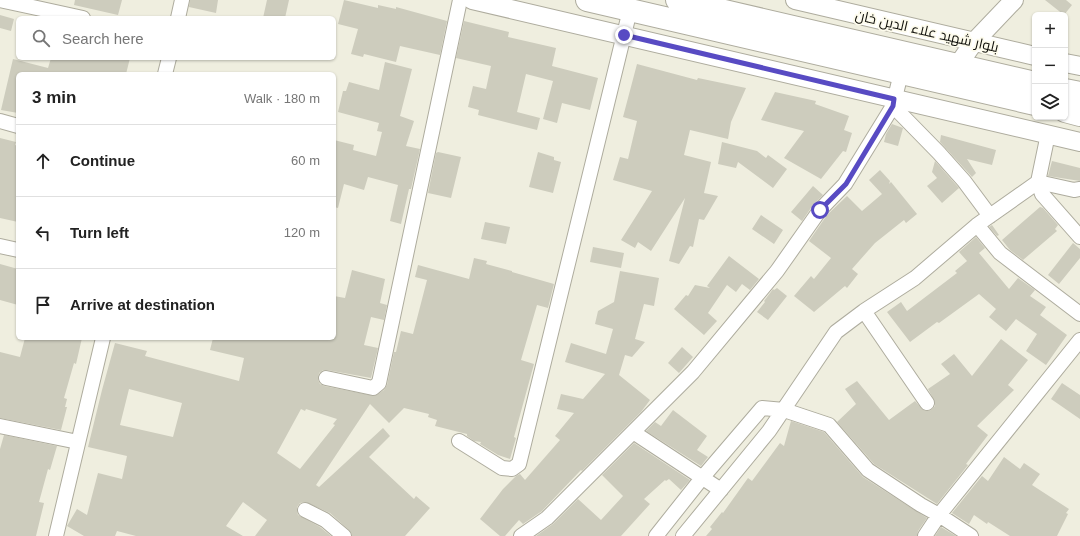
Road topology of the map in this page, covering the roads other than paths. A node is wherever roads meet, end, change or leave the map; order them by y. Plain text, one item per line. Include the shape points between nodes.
1 (0, 0) edge
2 (182, 0) edge
3 (460, 0) edge
4 (472, 0) edge
5 (587, 0) edge
6 (677, 0) edge
7 (795, 0) edge
8 (1014, 0) edge
9 (630, 10) junction
10 (74, 16) edge
11 (178, 16) edge
12 (624, 35) junction
13 (974, 42) junction
14 (1032, 55) edge
15 (168, 60) edge
16 (1068, 64) edge
17 (1080, 66) edge
18 (166, 72) edge
19 (901, 73) junction
20 (952, 74) junction
21 (1032, 83) edge
22 (1068, 91) edge
23 (1080, 93) edge
24 (894, 102) junction
25 (1032, 103) edge
26 (1068, 112) edge
27 (1080, 115) edge
28 (0, 121) edge
29 (16, 125) edge
30 (1048, 134) junction
31 (1080, 142) edge
32 (1038, 182) junction
33 (1080, 189) edge
34 (990, 216) junction
35 (978, 225) junction
36 (1080, 237) edge
37 (0, 246) edge
38 (16, 250) edge
39 (864, 310) junction
40 (1080, 314) edge
41 (103, 340) edge
42 (1080, 340) edge
43 (326, 378) dead end
44 (927, 403) dead end
45 (784, 410) junction
46 (0, 426) edge
47 (633, 432) junction
48 (459, 441) dead end
49 (78, 442) junction
50 (702, 478) junction
51 (721, 490) junction
52 (305, 510) dead end
53 (939, 515) junction
54 (685, 535) edge
55 (56, 536) edge
56 (344, 536) edge
57 (521, 536) edge
58 (656, 536) edge
59 (925, 536) edge
60 (971, 536) edge

1 - 10 street
2 - 11 street
3 - 43 street via 379,383 373,388
4 - 12 street
5 - 9 highway
6 - 20 highway
7 - 13 street, بلوار شهید علاء الدین خان
8 - 13 street
9 - 12 street
9 - 19 highway
12 - 24 street
12 - 48 street via 519,464 512,469 502,468
13 - 14 street, بلوار شهید علاء الدین خان
13 - 20 street
15 - 18 street
16 - 17 street
19 - 20 highway
19 - 24 street
20 - 21 highway
20 - 25 highway
22 - 23 highway
24 - 30 street
24 - 34 street via 964,181
24 - 47 street via 846,184 820,210 777,271 693,372
26 - 27 highway
28 - 29 street
30 - 31 street
30 - 32 street
32 - 33 street
32 - 34 street
32 - 36 street via 1042,194
34 - 35 street
35 - 39 street via 915,278
35 - 40 street via 1000,253
37 - 38 street
39 - 44 street
39 - 45 street via 836,332
41 - 49 street
42 - 53 street
45 - 50 street via 762,408
45 - 51 street
45 - 53 street via 829,425 868,470
46 - 49 street
47 - 50 street
47 - 57 street via 547,518
49 - 55 street
50 - 51 street
50 - 58 street
51 - 54 street
52 - 56 street via 325,520
53 - 59 street
53 - 60 street

